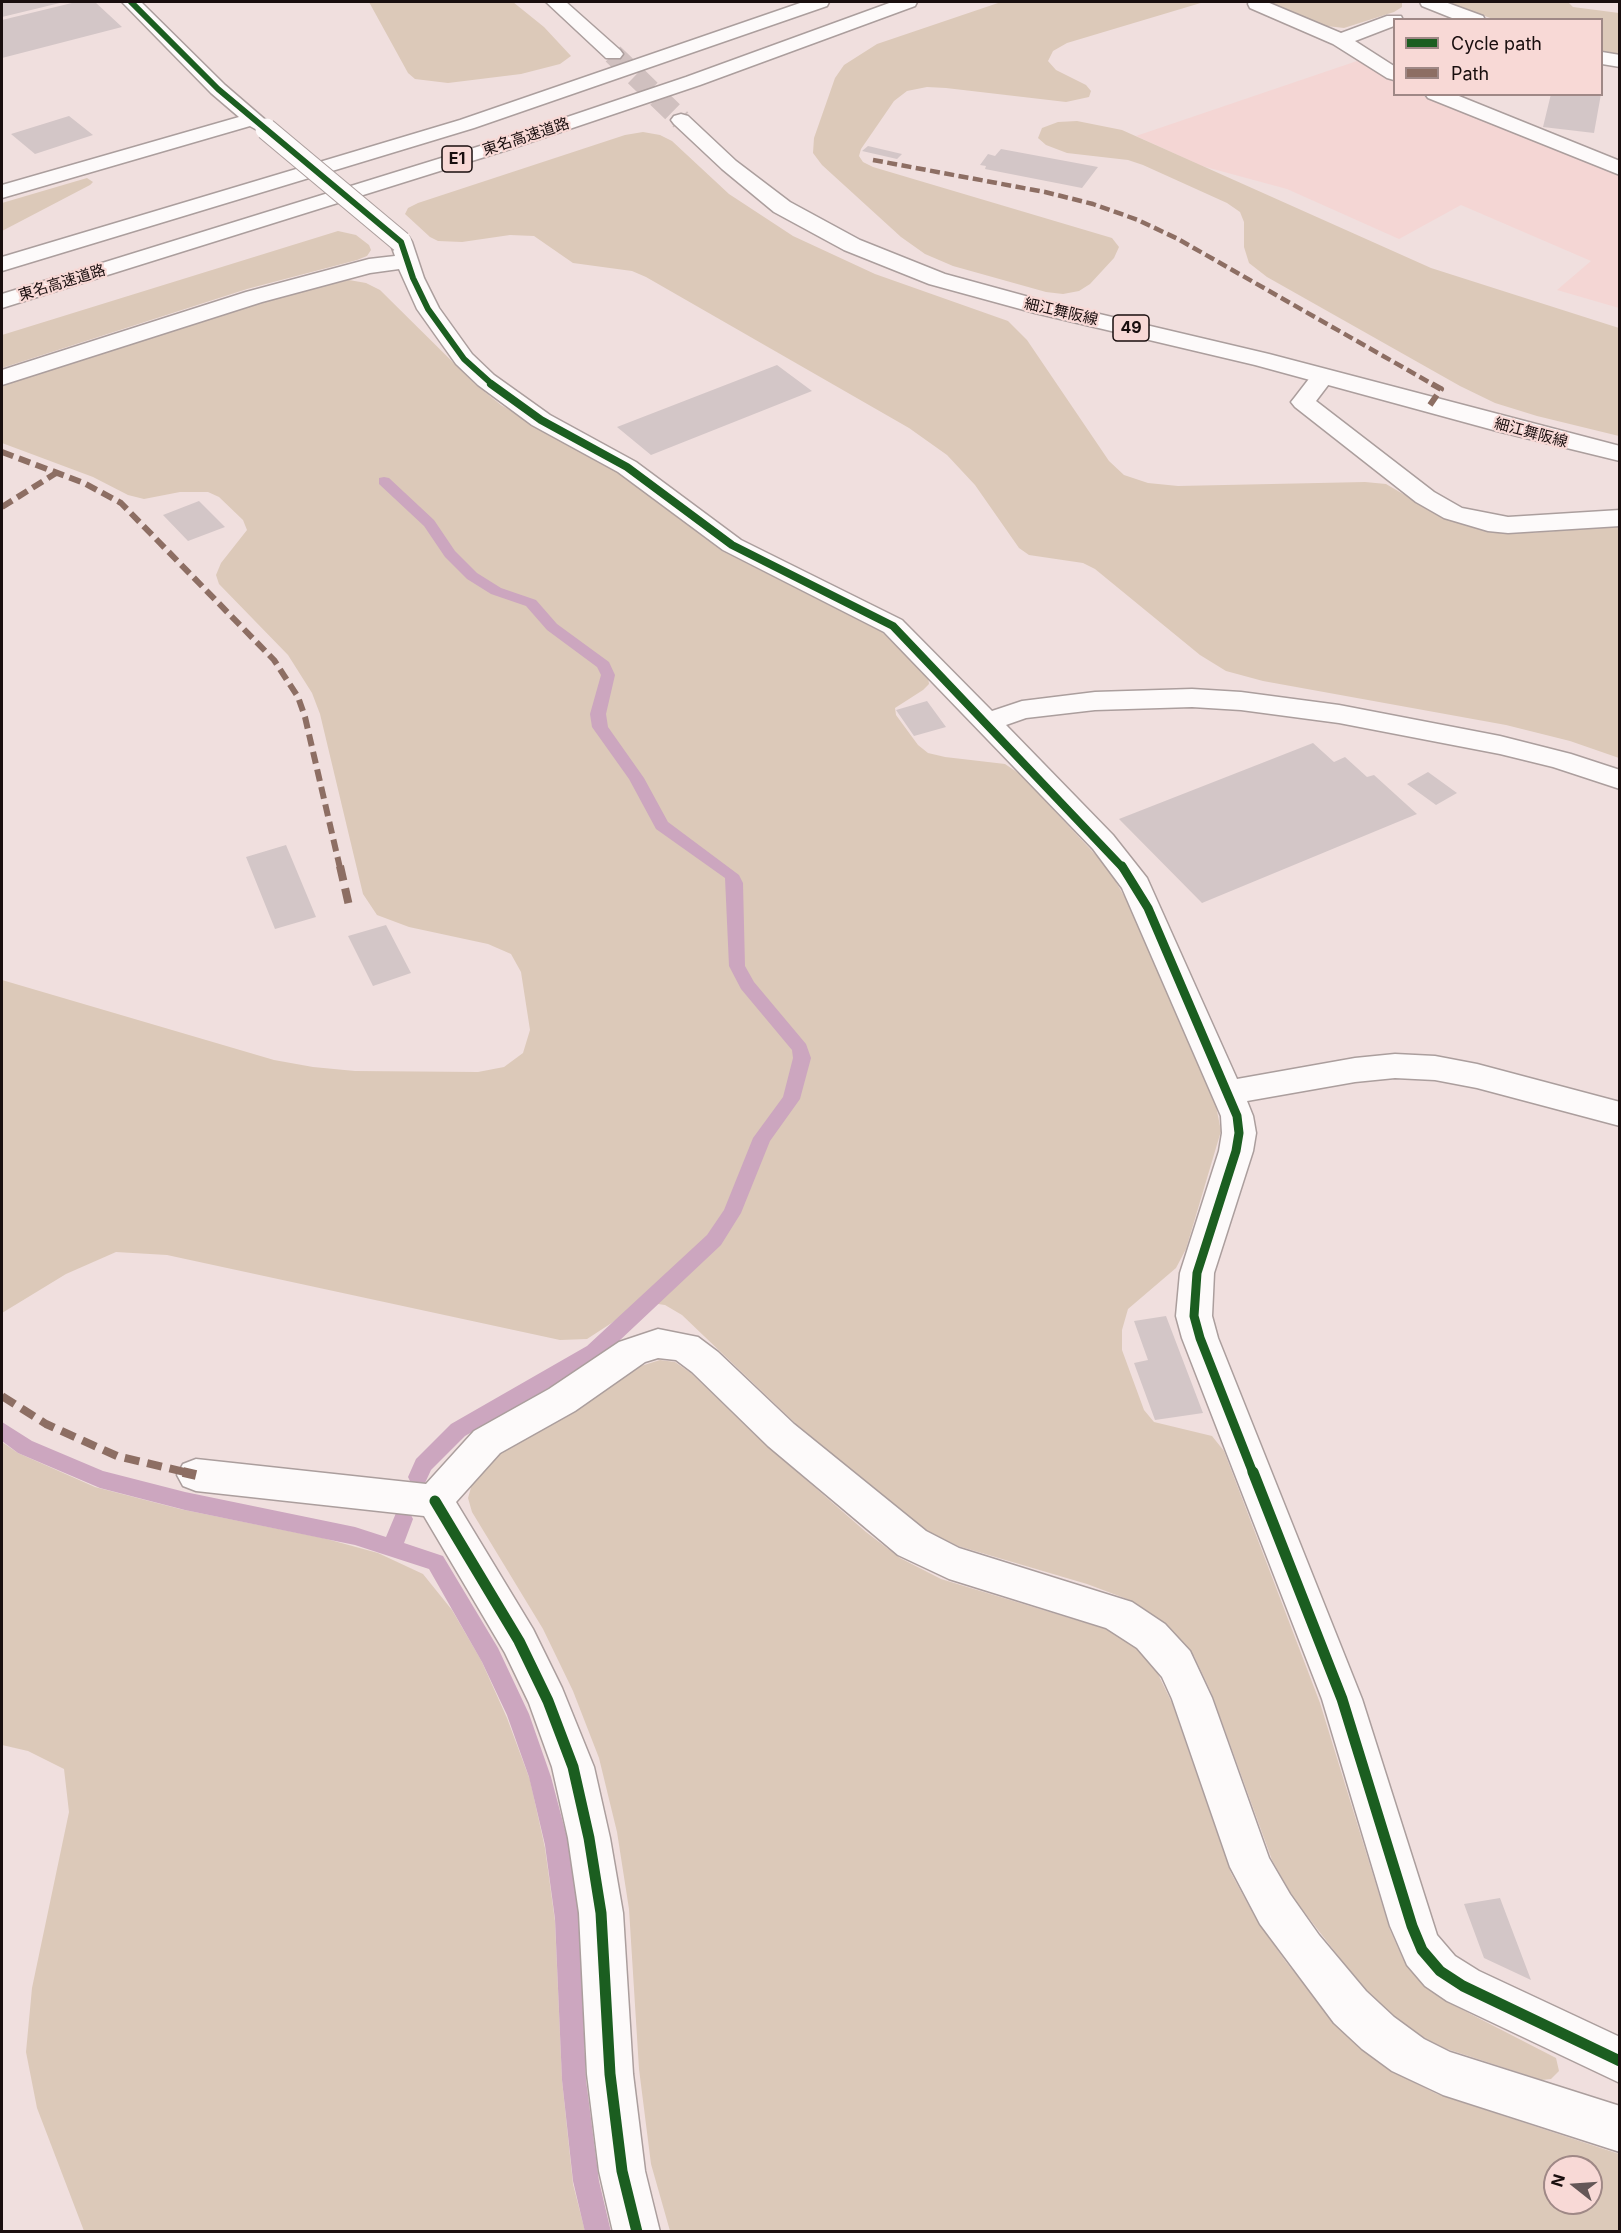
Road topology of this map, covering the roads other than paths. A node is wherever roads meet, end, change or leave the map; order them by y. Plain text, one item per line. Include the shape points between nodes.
1 (131, 2) edge
2 (555, 2) edge
3 (820, 2) edge
4 (908, 2) edge
5 (1433, 3) edge
6 (1257, 4) dead end
7 (1399, 18) edge
8 (1471, 18) edge
9 (1393, 21) edge
10 (1340, 40) junction
11 (613, 54) tunnel mouth
12 (1603, 58) edge
13 (1620, 61) edge
14 (1393, 73) edge
15 (1440, 96) edge
16 (681, 120) tunnel mouth
17 (260, 124) junction
18 (1620, 170) edge
19 (2, 192) edge
20 (404, 251) junction
21 (2, 264) edge
22 (2, 301) edge
23 (1323, 376) junction
24 (2, 378) edge
25 (1620, 454) edge
26 (1620, 518) edge
27 (988, 722) junction
28 (1620, 780) edge
29 (1229, 1092) junction
30 (1620, 1114) edge
31 (196, 1476) dead end
32 (435, 1501) junction
33 (1620, 2061) edge
34 (1620, 2129) edge
35 (637, 2232) edge

1 - 17 main road via 218,89
2 - 11 main road
3 - 21 main road, 東名高速道路 / E1 via 467,124
4 - 22 main road, 東名高速道路 / E1 via 534,134
5 - 7 main road
5 - 8 main road
6 - 10 main road
9 - 10 main road
10 - 14 main road
12 - 13 main road
15 - 18 main road
16 - 23 main road, 細江舞阪線 / 49 via 782,207 893,263 984,293
17 - 19 main road
17 - 20 main road, bridge
20 - 24 main road via 369,266 254,297
20 - 27 main road via 419,293 447,337 486,381 541,420 627,467 732,545 893,626
23 - 25 main road, 細江舞阪線 / 49
23 - 26 main road via 1303,402 1425,497 1453,513 1508,525
27 - 28 main road via 1022,710 1095,701 1241,701 1329,712 1500,745
27 - 29 main road via 1103,842 1136,885
29 - 30 main road via 1395,1066 1435,1068
29 - 33 main road via 1239,1133 1197,1273 1194,1316 1341,1700 1412,1926 1422,1950 1440,1971 1463,1986
31 - 32 main road
32 - 34 main road via 456,1472 487,1442 562,1400 632,1353 658,1343 685,1347 781,1435 912,1543 949,1562 1118,1614 1150,1636 1176,1664 1192,1698 1251,1867 1275,1909 1350,2007 1378,2033 1408,2055 1443,2072
32 - 35 main road via 519,1641 548,1701 573,1767 601,1913 610,2074 622,2171

